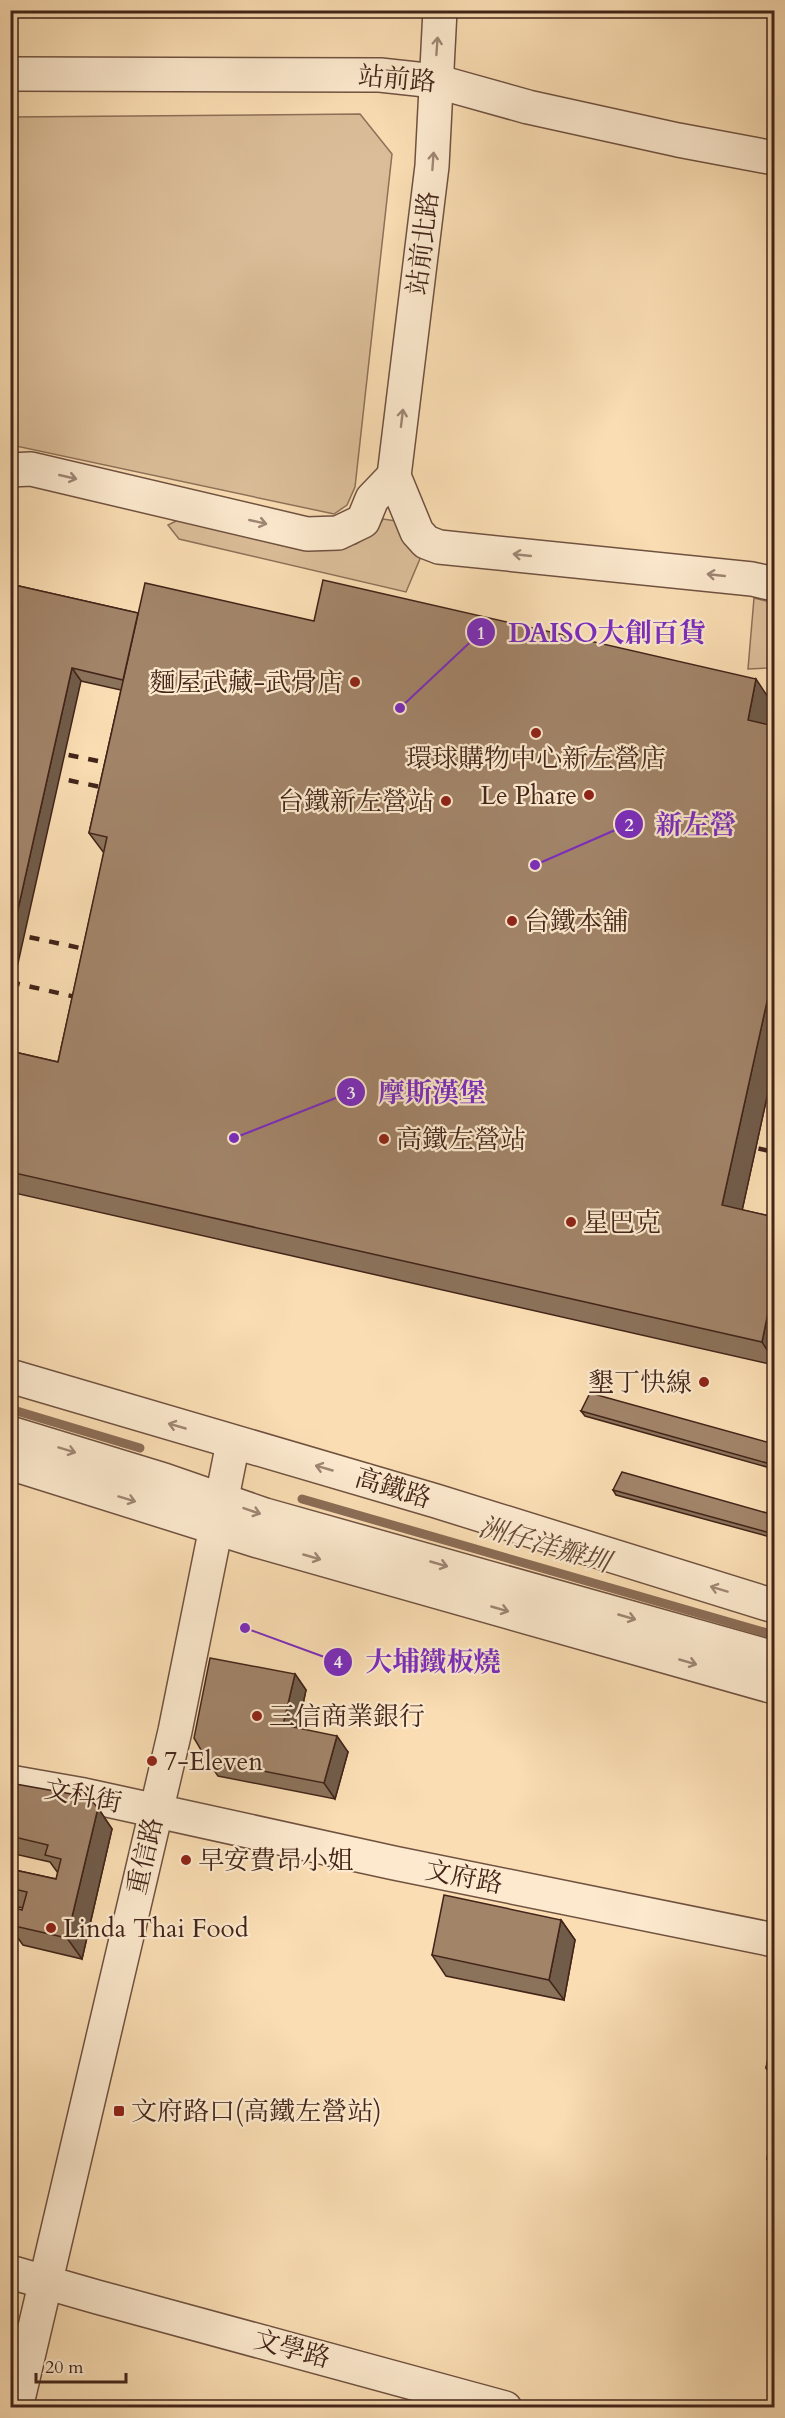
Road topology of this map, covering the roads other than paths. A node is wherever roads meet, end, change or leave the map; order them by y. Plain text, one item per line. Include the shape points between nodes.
1 (440, 10) edge
2 (10, 74) edge
3 (435, 81) junction
4 (774, 158) edge
5 (10, 470) edge
6 (394, 476) junction
7 (774, 584) edge
8 (10, 1376) edge
9 (10, 1433) edge
10 (233, 1443) junction
11 (10, 1463) edge
12 (218, 1514) junction
13 (774, 1606) edge
14 (774, 1658) edge
15 (774, 1687) edge
16 (10, 1782) edge
17 (155, 1811) junction
18 (774, 1940) edge
19 (10, 2272) edge
20 (44, 2283) junction
21 (16, 2408) edge
22 (505, 2408) edge

3 -> 1 street, 站前北路
2 - 3 street, 站前路 via 380,75
3 - 4 street, 站前路 via 528,107
6 -> 3 street, 站前北路 via 432,166
5 -> 6 street via 31,469 306,534 338,533 363,521 372,499
7 -> 6 street, 站前北路 via 439,547 426,542 417,532
10 -> 8 street, 高鐵路
9 -> 12 street via 164,1480
10 - 12 street, 重信路
13 -> 10 street, 高鐵路 via 436,1501
11 -> 12 street
12 -> 14 street via 265,1515
12 -> 15 street
12 - 17 street, 重信路
16 - 17 street, 文科街
17 - 18 street, 文府路
17 - 20 street, 重信路
19 - 20 street, 文學路
20 - 21 street, 重信路
20 - 22 street, 文學路

